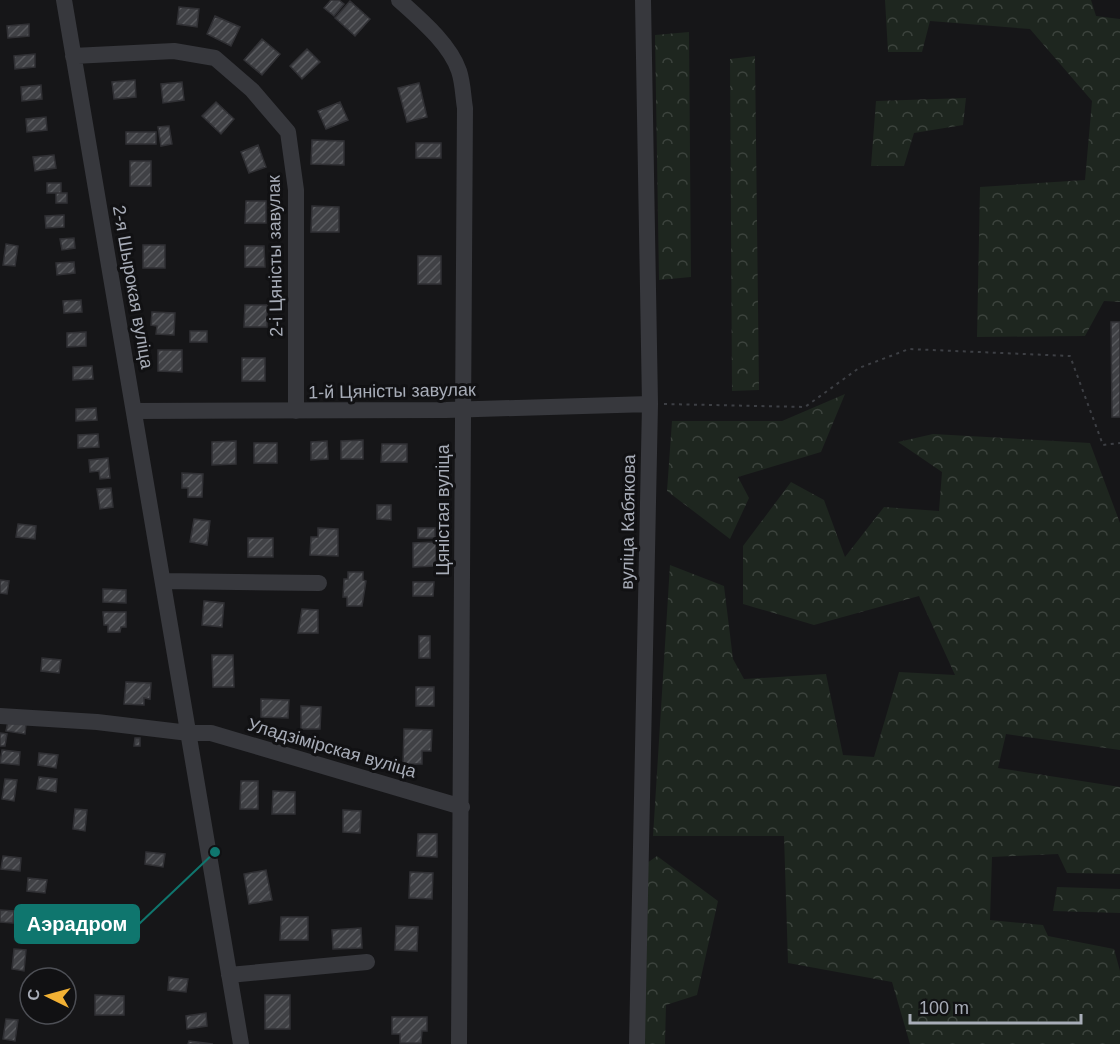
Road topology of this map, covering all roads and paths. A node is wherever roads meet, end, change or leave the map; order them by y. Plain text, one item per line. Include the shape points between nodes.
1 (64, 0) edge
2 (399, 0) edge
3 (643, 0) edge
4 (73, 56) junction
5 (650, 404) junction
6 (463, 410) junction
7 (134, 411) junction
8 (296, 411) junction
9 (1120, 443) edge
10 (163, 581) junction
11 (319, 583) dead end
12 (0, 716) edge
13 (189, 733) junction
14 (462, 807) junction
15 (367, 962) dead end
16 (229, 975) junction
17 (241, 1044) edge
18 (459, 1044) edge
19 (637, 1044) edge

1 - 4 street, 2-я Шырокая вуліца
2 - 6 street, Цяністая вуліца via 436,36 454,61 462,83
3 - 5 street, вуліца Кабякова
4 - 7 street, 2-я Шырокая вуліца
4 - 8 street, 2-і Цяністы завулак via 174,51 215,58 252,90 288,132 296,190
5 - 6 street, 1-й Цяністы завулак
5 - 9 path via 805,407 859,368 909,349 1070,356 1103,445
5 - 19 street, вуліца Кабякова
6 - 8 street, 1-й Цяністы завулак
6 - 14 street, Цяністая вуліца
7 - 8 street, 1-й Цяністы завулак
7 - 10 street, 2-я Шырокая вуліца
10 - 11 street
10 - 13 street, 2-я Шырокая вуліца
12 - 13 street, Уладзімірская вуліца
13 - 14 street, Уладзімірская вуліца via 211,733
13 - 16 street, 2-я Шырокая вуліца
14 - 18 street, Цяністая вуліца
15 - 16 street
16 - 17 street, 2-я Шырокая вуліца

